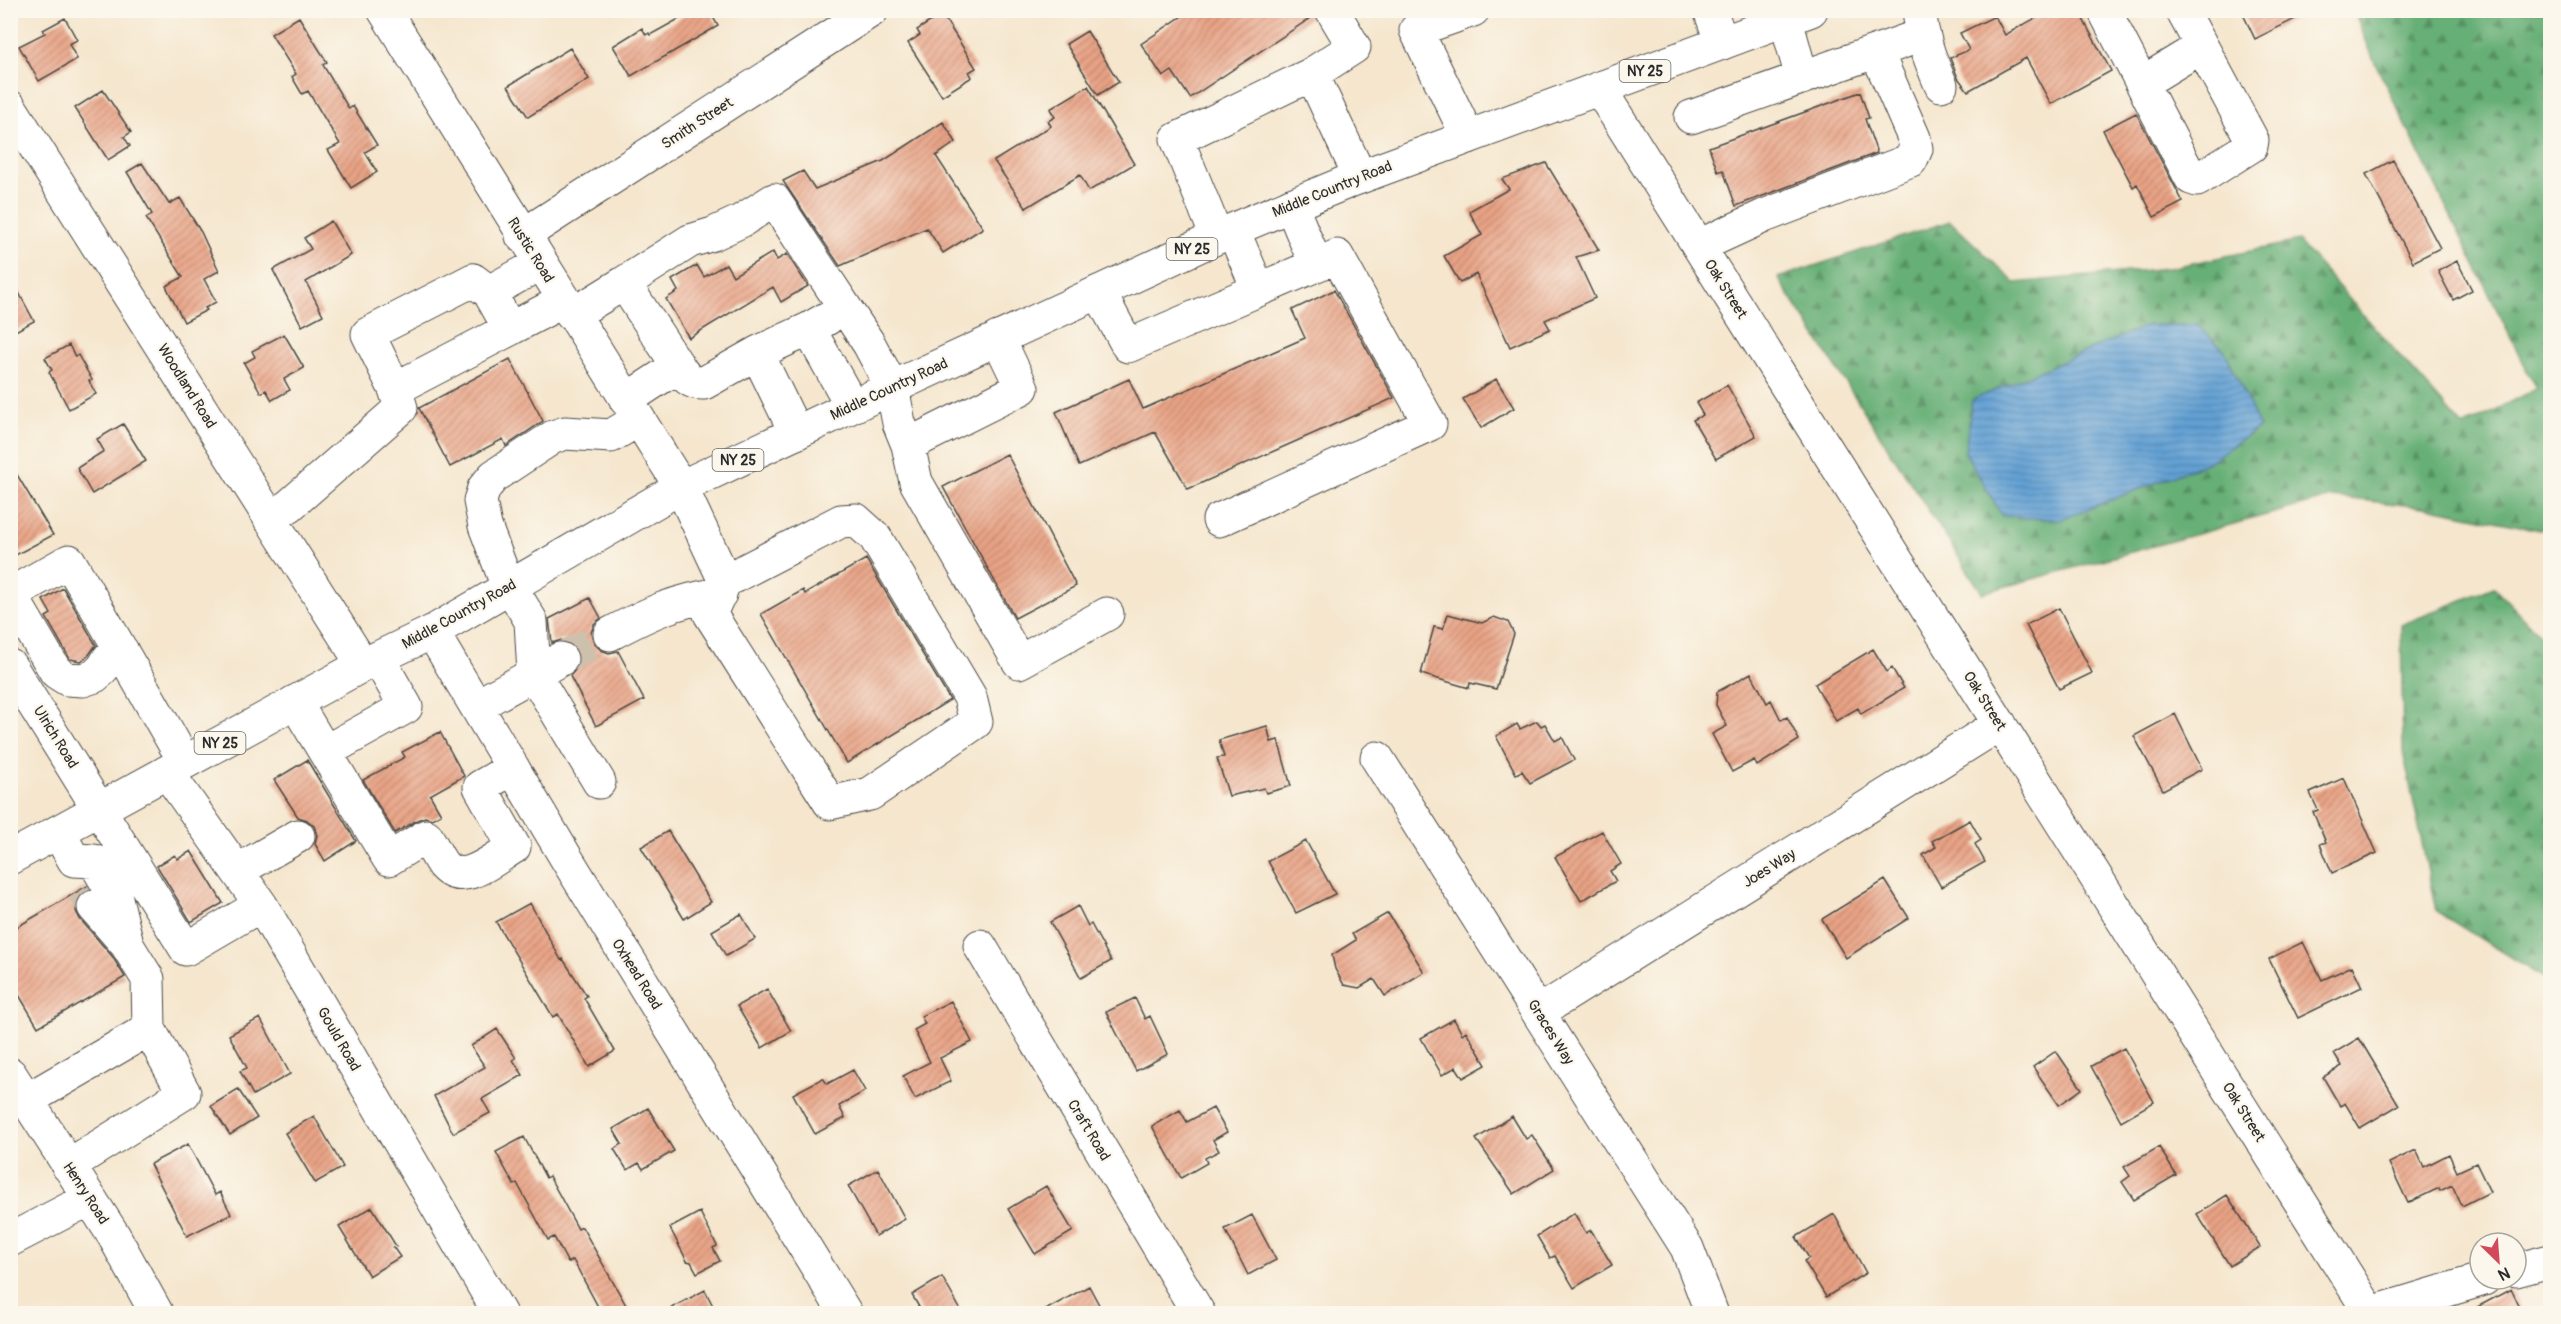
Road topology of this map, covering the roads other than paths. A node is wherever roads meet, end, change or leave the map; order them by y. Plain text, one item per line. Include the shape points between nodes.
1 (384, 10) edge
2 (872, 10) edge
3 (1332, 10) edge
4 (1473, 10) edge
5 (1710, 10) edge
6 (2104, 10) edge
7 (2182, 10) edge
8 (1798, 15) edge
9 (1412, 20) edge
10 (1920, 23) edge
11 (1722, 43) junction
12 (2201, 47) junction
13 (1877, 53) junction
14 (1312, 74) junction
15 (1802, 78) junction
16 (2142, 83) junction
17 (1941, 85) dead end
18 (1599, 88) junction
19 (10, 107) edge
20 (1691, 117) dead end
21 (1468, 137) junction
22 (1360, 177) junction
23 (1291, 205) junction
24 (1225, 233) junction
25 (522, 236) junction
26 (1699, 246) junction
27 (540, 264) junction
28 (1316, 265) junction
29 (624, 283) junction
30 (1257, 289) junction
31 (489, 292) junction
32 (1100, 292) junction
33 (568, 308) junction
34 (845, 308) junction
35 (510, 329) junction
36 (809, 329) junction
37 (998, 338) junction
38 (757, 353) junction
39 (678, 366) junction
40 (892, 387) junction
41 (395, 389) junction
42 (852, 406) junction
43 (632, 410) junction
44 (796, 433) junction
45 (908, 445) junction
46 (681, 487) junction
47 (270, 519) junction
48 (1219, 520) dead end
49 (509, 587) junction
50 (722, 587) junction
51 (1107, 614) dead end
52 (432, 632) junction
53 (610, 634) tunnel mouth
54 (122, 651) dead end
55 (370, 661) junction
56 (10, 666) edge
57 (548, 666) junction
58 (295, 702) junction
59 (476, 706) junction
60 (2000, 724) junction
61 (325, 752) junction
62 (171, 758) junction
63 (1377, 758) dead end
64 (513, 768) junction
65 (599, 782) dead end
66 (101, 809) junction
67 (548, 827) junction
68 (58, 832) junction
69 (298, 836) dead end
70 (514, 847) junction
71 (14, 850) edge
72 (237, 871) junction
73 (84, 885) junction
74 (261, 905) junction
75 (127, 945) junction
76 (980, 946) dead end
77 (1539, 1012) junction
78 (149, 1029) junction
79 (19, 1087) edge
80 (68, 1166) junction
81 (89, 1199) junction
82 (10, 1240) edge
83 (2550, 1261) edge
84 (2528, 1267) edge
85 (2468, 1284) edge
86 (2371, 1313) edge
87 (157, 1314) edge
88 (500, 1314) edge
89 (846, 1314) edge
90 (1199, 1314) edge
91 (1712, 1314) edge

1 - 25 street, Rustic Road
2 - 25 street, Smith Street
3 - 14 street via 1354,46
4 - 9 street
5 - 11 street
6 - 16 street
7 - 12 street
8 - 11 street, Middle Country Road / NY 25
8 - 15 street
9 - 21 street
10 - 13 street
10 - 17 street via 1929,59
11 - 18 street, Middle Country Road / NY 25
12 - 16 street
12 - 16 street via 2252,140 2251,146 2197,180 2191,178
13 - 15 street
13 - 26 street via 1914,138 1916,149 1911,160 1764,216
14 - 22 street
14 - 24 street via 1177,139
15 - 20 street
18 - 21 street, Middle Country Road / NY 25
18 - 26 street, Oak Street
19 - 47 street, Woodland Road
21 - 22 street, Middle Country Road / NY 25
22 - 23 street, Middle Country Road / NY 25
23 - 24 street, Middle Country Road / NY 25
23 - 28 street
24 - 30 street
24 - 32 street, Middle Country Road / NY 25
25 - 27 street, Rustic Road
26 - 60 street, Oak Street
27 - 31 street
27 - 33 street, Rustic Road
28 - 30 street
28 - 48 street via 1337,256 1430,424
29 - 33 street
29 - 34 street via 690,241 741,221 774,200
29 - 39 street
30 - 32 street via 1128,346
31 - 35 street
31 - 41 street via 473,280 368,334
32 - 37 street, Middle Country Road / NY 25
33 - 35 street
33 - 43 street, Rustic Road
34 - 36 street
34 - 40 street
35 - 41 street
36 - 38 street
36 - 42 street
37 - 40 street, Middle Country Road / NY 25
37 - 45 street via 1022,388
38 - 39 street via 704,383 686,379
38 - 44 street
39 - 43 street
40 - 42 street, Middle Country Road / NY 25
40 - 45 street
41 - 47 street via 401,408
42 - 44 street, Middle Country Road / NY 25
43 - 46 street, Rustic Road
43 - 49 street via 611,436 565,433 553,437 494,476 484,488 480,501 485,526
44 - 46 street, Middle Country Road / NY 25
45 - 51 street via 916,482 1019,662
46 - 49 street, Middle Country Road / NY 25
46 - 50 street, Rustic Road
47 - 55 street, Woodland Road
49 - 52 street, Middle Country Road / NY 25
49 - 57 street via 531,621
50 - 50 street via 842,521 856,520 875,537 970,697 976,722 870,794 830,802 710,614
50 - 53 street via 648,613
52 - 55 street, Middle Country Road / NY 25
52 - 59 street, Oxhead Road
54 - 62 street, Gould Road
55 - 58 street, Middle Country Road / NY 25
55 - 61 street, Woodland Road via 406,707
56 - 66 street, Ulrich Road
57 - 59 street
57 - 65 street
58 - 61 street
58 - 62 street, Middle Country Road / NY 25
59 - 64 street, Oxhead Road
60 - 77 street, Joes Way
60 - 86 street, Oak Street
61 - 70 street via 389,859 426,836 444,866 454,873 469,874
62 - 66 street, Middle Country Road / NY 25
62 - 72 street, Gould Road
63 - 77 street, Graces Way
64 - 67 street, Oxhead Road
64 - 70 street via 480,788
66 - 68 street, Middle Country Road / NY 25
66 - 74 street, Ulrich Road via 186,949
67 - 70 street
67 - 89 street, Oxhead Road
68 - 71 street, Middle Country Road / NY 25
68 - 73 street
69 - 72 street
72 - 74 street, Gould Road
73 - 75 street
73 - 75 street via 94,861 117,898
74 - 88 street, Gould Road
75 - 78 street via 148,980
76 - 90 street, Craft Road
77 - 91 street, Graces Way via 1687,1248
78 - 79 street
78 - 80 street via 184,1093
79 - 80 street, Henry Road
80 - 81 street, Henry Road
81 - 82 street
81 - 87 street, Henry Road
83 - 84 street
85 - 86 street

